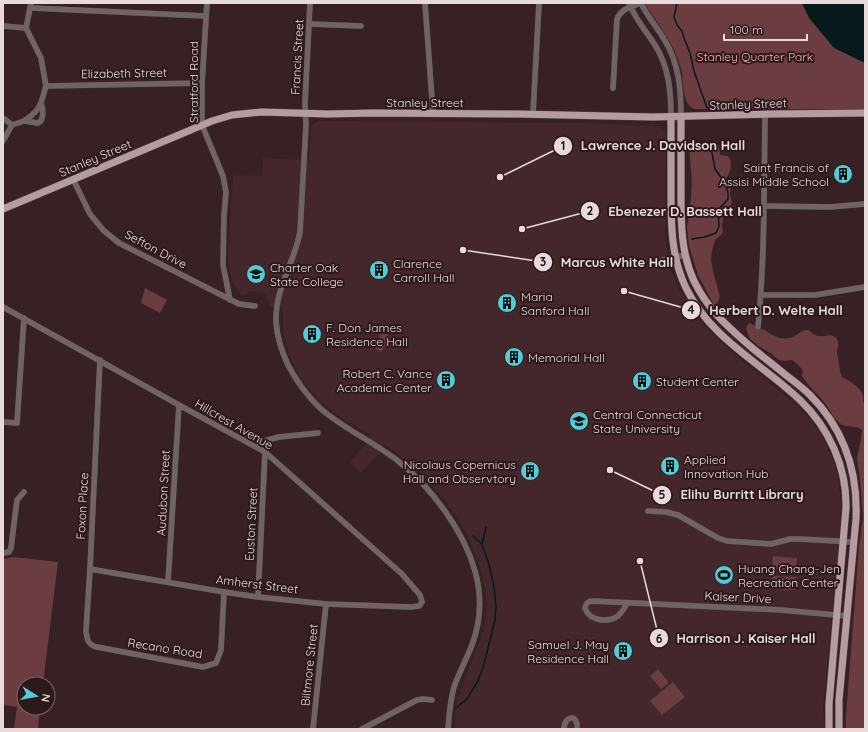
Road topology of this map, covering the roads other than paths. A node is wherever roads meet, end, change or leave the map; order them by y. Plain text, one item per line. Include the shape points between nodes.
1 (207, 3) edge
2 (310, 3) edge
3 (425, 3) edge
4 (539, 3) edge
5 (640, 3) edge
6 (31, 5) edge
7 (629, 5) edge
8 (206, 16) junction
9 (310, 24) junction
10 (3, 26) edge
11 (361, 26) dead end
12 (26, 28) junction
13 (202, 83) junction
14 (46, 86) junction
15 (613, 88) dead end
16 (41, 103) junction
17 (305, 113) junction
18 (865, 113) edge
19 (433, 114) junction
20 (533, 114) junction
21 (765, 114) junction
22 (671, 117) junction
23 (681, 117) junction
24 (3, 118) edge
25 (24, 120) junction
26 (12, 125) junction
27 (202, 125) junction
28 (3, 141) edge
29 (73, 179) junction
30 (865, 204) edge
31 (764, 206) junction
32 (3, 209) edge
33 (685, 254) junction
34 (675, 257) junction
35 (655, 262) dead end
36 (865, 287) edge
37 (761, 295) junction
38 (230, 300) junction
39 (3, 306) edge
40 (255, 306) dead end
41 (24, 318) junction
42 (758, 327) dead end
43 (751, 347) junction
44 (757, 352) junction
45 (745, 354) junction
46 (100, 360) junction
47 (751, 360) junction
48 (179, 405) junction
49 (3, 422) edge
50 (318, 433) dead end
51 (256, 446) junction
52 (266, 452) junction
53 (24, 492) dead end
54 (648, 511) dead end
55 (844, 541) junction
56 (854, 542) junction
57 (3, 552) edge
58 (90, 569) junction
59 (168, 582) junction
60 (224, 592) junction
61 (258, 597) junction
62 (422, 602) joint
63 (627, 603) junction
64 (326, 604) junction
65 (837, 615) junction
66 (847, 616) junction
67 (97, 648) joint
68 (432, 700) dead end
69 (313, 729) edge
70 (362, 729) edge
71 (448, 729) edge
72 (564, 729) edge
73 (577, 729) edge
74 (829, 729) edge
75 (839, 729) edge

1 - 8 street, Stratford Road
2 - 9 street, Francis Street
3 - 19 street
4 - 20 street
5 - 7 street
5 - 23 street via 667,43 675,62 680,83
6 - 8 street
6 - 12 street
7 - 15 street via 617,19
7 - 22 street via 664,63 670,87
8 - 13 street, Stratford Road
9 - 11 street
9 - 17 street, Francis Street
10 - 12 street
12 - 14 street via 40,58
13 - 14 street, Elizabeth Street
13 - 27 street, Stratford Road
14 - 16 street
16 - 25 street via 31,116
16 - 25 street via 41,121 38,123
17 - 19 main road, Stanley Street
17 - 27 main road, Stanley Street via 246,113
17 - 71 street, Francis Street via 300,232 278,297 276,321 279,341 290,369 308,396 330,416 398,462 427,488 457,531 467,551 475,571 479,617 476,633 454,688
18 - 21 main road, Stanley Street
19 - 20 main road, Stanley Street
20 - 22 main road, Stanley Street
21 - 23 main road, Stanley Street
21 - 31 street
22 - 23 main road, Stanley Street
22 - 34 main road via 671,225
23 - 33 main road via 681,220
24 - 26 street
25 - 26 street
26 - 28 street
27 - 29 main road, Stanley Street
27 - 38 street, Stratford Road via 223,176 226,192 223,265
29 - 32 main road, Stanley Street
29 - 38 street, Sefton Drive via 90,214 103,230 119,243
30 - 31 street via 830,207
31 - 37 street
33 - 34 street
33 - 43 main road via 694,281 707,304 724,324
34 - 35 street
34 - 45 main road via 684,284 700,311 720,334
36 - 37 street via 815,295
37 - 42 street
38 - 40 street, Sefton Drive
39 - 41 street, Hillcrest Avenue
41 - 46 street, Hillcrest Avenue
41 - 49 street via 17,423
43 - 44 main road
43 - 45 main road
44 - 47 main road
44 - 56 main road via 810,395 840,436 855,486
45 - 47 main road
46 - 48 street, Hillcrest Avenue
46 - 58 street, Foxon Place
47 - 55 main road via 805,405 832,443 845,489
48 - 51 street, Hillcrest Avenue
48 - 59 street, Audubon Street
50 - 51 street via 279,437
51 - 52 street, Hillcrest Avenue
52 - 61 street, Euston Street
52 - 62 street, Hillcrest Avenue via 402,574 420,595
53 - 57 street via 16,500 11,548 9,552
54 - 55 street via 678,515 718,538 731,542 769,544 790,539
55 - 56 street
55 - 65 main road
56 - 66 main road
58 - 59 street, Amherst Street
58 - 67 street, Foxon Place via 86,632 89,643
59 - 60 street, Amherst Street
60 - 61 street, Amherst Street
60 - 67 street, Recano Road via 221,650 216,663 203,667
61 - 64 street, Amherst Street
62 - 64 street, Amherst Street via 411,607
63 - 63 street, Kaiser Drive via 591,601 585,608 588,614 602,620 618,616
63 - 65 street, Kaiser Drive
64 - 69 street, Biltmore Street
65 - 66 street, Kaiser Drive
65 - 74 main road
66 - 75 main road
68 - 70 street via 418,700
72 - 73 street via 566,721 572,718 577,722

